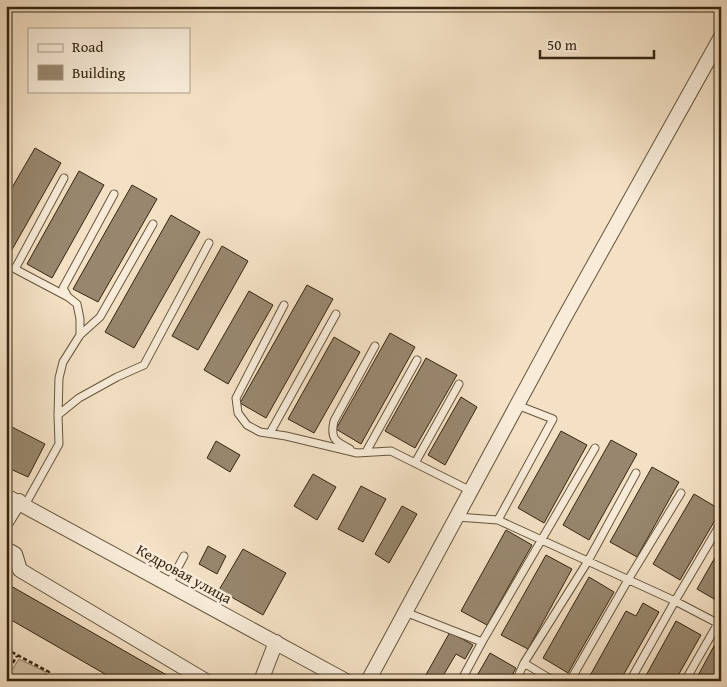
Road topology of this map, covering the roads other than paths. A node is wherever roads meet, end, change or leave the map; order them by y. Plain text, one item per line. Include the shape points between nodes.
1 (721, 37) edge
2 (64, 178) dead end
3 (114, 194) dead end
4 (153, 224) dead end
5 (209, 243) dead end
6 (68, 297) junction
7 (284, 305) dead end
8 (336, 314) dead end
9 (80, 334) junction
10 (375, 346) dead end
11 (417, 360) dead end
12 (459, 384) dead end
13 (517, 405) junction
14 (58, 415) junction
15 (270, 433) junction
16 (595, 448) dead end
17 (366, 452) junction
18 (357, 453) junction
19 (415, 463) junction
20 (636, 473) dead end
21 (471, 490) junction
22 (681, 493) dead end
23 (17, 501) edge
24 (456, 516) junction
25 (498, 520) junction
26 (6, 522) edge
27 (721, 523) edge
28 (542, 539) junction
29 (6, 549) edge
30 (184, 556) dead end
31 (588, 561) junction
32 (628, 580) junction
33 (169, 584) junction
34 (674, 601) junction
35 (405, 612) junction
36 (720, 622) edge
37 (276, 642) junction
38 (482, 642) junction
39 (524, 663) junction
40 (206, 681) edge
41 (261, 681) edge
42 (346, 681) edge
43 (368, 681) edge
44 (461, 681) edge
45 (516, 681) edge
46 (554, 681) edge
47 (570, 681) edge
48 (630, 681) edge
49 (685, 681) edge

1 - 13 street
2 - 6 lane via 15,268
3 - 6 lane via 63,288
4 - 9 lane via 100,317
5 - 14 lane via 144,365 79,398
6 - 9 lane via 77,304
7 - 15 lane via 236,398 238,413 247,426
8 - 15 lane
9 - 14 lane via 63,362
10 - 18 lane via 334,421 332,432 336,441
11 - 17 lane
12 - 19 lane
13 - 21 street
13 - 25 lane via 553,419
14 - 23 lane via 59,444
15 - 18 lane
16 - 28 lane
17 - 18 lane
17 - 19 lane via 391,451
19 - 21 lane
20 - 31 lane
21 - 24 street
22 - 32 lane
23 - 26 street
23 - 33 street, Кедровая улица
24 - 25 lane
24 - 35 street
25 - 28 lane
27 - 34 lane
28 - 31 lane
28 - 38 lane
29 - 40 street via 15,554 20,570
30 - 33 lane
31 - 32 lane
31 - 39 lane
32 - 34 lane
32 - 47 lane
33 - 37 street, Кедровая улица
34 - 36 lane
34 - 48 lane
35 - 38 lane
35 - 43 street
36 - 49 lane
37 - 41 street
37 - 42 street, Кедровая улица
38 - 44 lane
39 - 45 lane
39 - 46 lane

